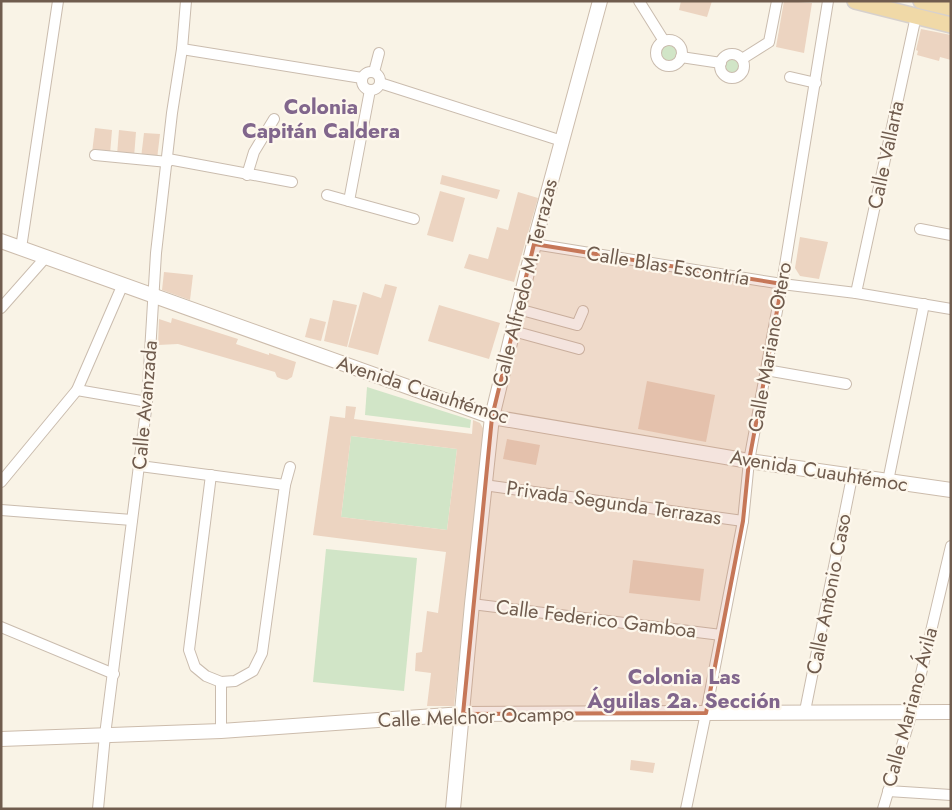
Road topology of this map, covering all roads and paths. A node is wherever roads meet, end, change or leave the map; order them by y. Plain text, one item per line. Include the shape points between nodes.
1 (58, 1) edge
2 (186, 1) edge
3 (600, 1) edge
4 (639, 1) edge
5 (777, 1) edge
6 (828, 1) edge
7 (854, 1) edge
8 (918, 8) edge
9 (951, 8) edge
10 (951, 25) edge
11 (664, 41) junction
12 (182, 49) junction
13 (379, 53) dead end
14 (681, 57) junction
15 (742, 59) junction
16 (721, 63) junction
17 (374, 72) junction
18 (790, 77) dead end
19 (362, 78) junction
20 (380, 83) junction
21 (816, 83) junction
22 (370, 90) junction
23 (274, 119) dead end
24 (562, 141) junction
25 (95, 155) dead end
26 (168, 161) junction
27 (247, 175) junction
28 (292, 182) dead end
29 (327, 196) dead end
30 (349, 201) junction
31 (414, 219) dead end
32 (920, 229) dead end
33 (951, 235) edge
34 (1, 241) edge
35 (534, 244) junction
36 (20, 248) junction
37 (46, 258) junction
38 (123, 284) junction
39 (782, 284) junction
40 (856, 294) junction
41 (154, 296) junction
42 (924, 304) junction
43 (1, 308) edge
44 (518, 309) junction
45 (951, 309) edge
46 (583, 312) dead end
47 (513, 331) junction
48 (579, 349) dead end
49 (766, 370) junction
50 (846, 384) dead end
51 (77, 390) junction
52 (147, 402) junction
53 (492, 417) junction
54 (749, 461) junction
55 (140, 466) junction
56 (290, 467) dead end
57 (210, 475) junction
58 (852, 477) junction
59 (888, 481) junction
60 (1, 482) edge
61 (285, 485) junction
62 (484, 485) junction
63 (951, 490) edge
64 (1, 510) edge
65 (132, 520) junction
66 (743, 521) junction
67 (951, 546) edge
68 (472, 604) junction
69 (1, 627) edge
70 (721, 635) junction
71 (114, 674) junction
72 (220, 682) junction
73 (805, 711) junction
74 (912, 712) junction
75 (951, 712) edge
76 (706, 713) junction
77 (463, 714) junction
78 (221, 732) junction
79 (105, 735) junction
80 (1, 738) edge
81 (888, 791) junction
82 (951, 795) edge
83 (98, 809) edge
84 (453, 809) edge
85 (686, 809) edge
86 (883, 809) edge

1 - 36 street
2 - 12 street, Calle Avanzada
3 - 24 street, Calle Alfredo M. Terrazas
4 - 11 street
5 - 15 street via 769,42
6 - 21 street, Calle Mariano Otero
7 - 8 main road
8 - 9 main road
8 - 10 main road
8 - 40 street, Calle Vallarta
11 - 14 street via 672,40 679,45
11 - 14 street via 656,50 660,62 672,65
12 - 19 street
12 - 26 street, Calle Avanzada
13 - 17 street
14 - 16 street
15 - 16 street via 728,55
15 - 16 street via 743,70 734,77 724,74
17 - 19 street
17 - 20 street via 380,76
18 - 21 street
19 - 22 street via 363,86
20 - 22 street via 376,89
20 - 24 street
21 - 39 street, Calle Mariano Otero
22 - 30 street
23 - 27 street via 254,152
24 - 35 street, Calle Alfredo M. Terrazas
25 - 26 street
26 - 27 street
26 - 41 street, Calle Avanzada
27 - 28 street
29 - 30 street
30 - 31 street
32 - 33 street
34 - 36 street, Avenida Cuauhtémoc
35 - 39 street, Calle Blas Escontría
35 - 44 street, Calle Alfredo M. Terrazas
36 - 37 street, Avenida Cuauhtémoc
37 - 38 street, Avenida Cuauhtémoc
37 - 43 street
38 - 41 street, Avenida Cuauhtémoc
38 - 51 street
39 - 40 street, Calle Blas Escontría
39 - 49 street, Calle Mariano Otero
40 - 42 street, Calle Blas Escontría
41 - 52 street, Calle Avanzada
41 - 53 street, Avenida Cuauhtémoc
42 - 45 street, Calle Blas Escontría
42 - 59 street
44 - 46 street via 577,325
44 - 47 street, Calle Alfredo M. Terrazas
47 - 48 street
47 - 53 street, Calle Alfredo M. Terrazas
49 - 50 street
49 - 54 street, Calle Mariano Otero
51 - 52 street
51 - 60 street
52 - 55 street, Calle Avanzada
53 - 54 street, Avenida Cuauhtémoc
53 - 62 street, Calle Alfredo M. Terrazas
54 - 58 street, Avenida Cuauhtémoc
54 - 66 street, Calle Mariano Otero
55 - 57 street
55 - 65 street, Calle Avanzada
56 - 61 street
57 - 61 street
57 - 72 street via 189,650 195,668
58 - 59 street, Avenida Cuauhtémoc
58 - 73 street, Calle Antonio Caso
59 - 63 street, Avenida Cuauhtémoc
61 - 72 street via 262,653 253,671 235,681
62 - 66 street, Privada Segunda Terrazas
62 - 68 street, Calle Alfredo M. Terrazas
64 - 65 street
65 - 71 street, Calle Avanzada
66 - 70 street, Calle Mariano Otero
67 - 74 street, Calle Mariano Ávila
68 - 70 street, Calle Federico Gamboa
68 - 77 street, Calle Alfredo M. Terrazas
69 - 71 street
70 - 76 street, Calle Mariano Otero
71 - 79 street, Calle Avanzada
72 - 78 street
73 - 74 street, Calle Melchor Ocampo
73 - 76 street, Calle Melchor Ocampo
74 - 75 street, Calle Melchor Ocampo
74 - 81 street, Calle Mariano Ávila
76 - 77 street, Calle Melchor Ocampo
76 - 85 street, Calle Mariano Otero
77 - 78 street, Calle Melchor Ocampo
77 - 84 street, Calle Alfredo M. Terrazas
78 - 79 street, Calle Melchor Ocampo
79 - 80 street, Calle Melchor Ocampo
79 - 83 street, Calle Avanzada
81 - 82 street
81 - 86 street, Calle Mariano Ávila

